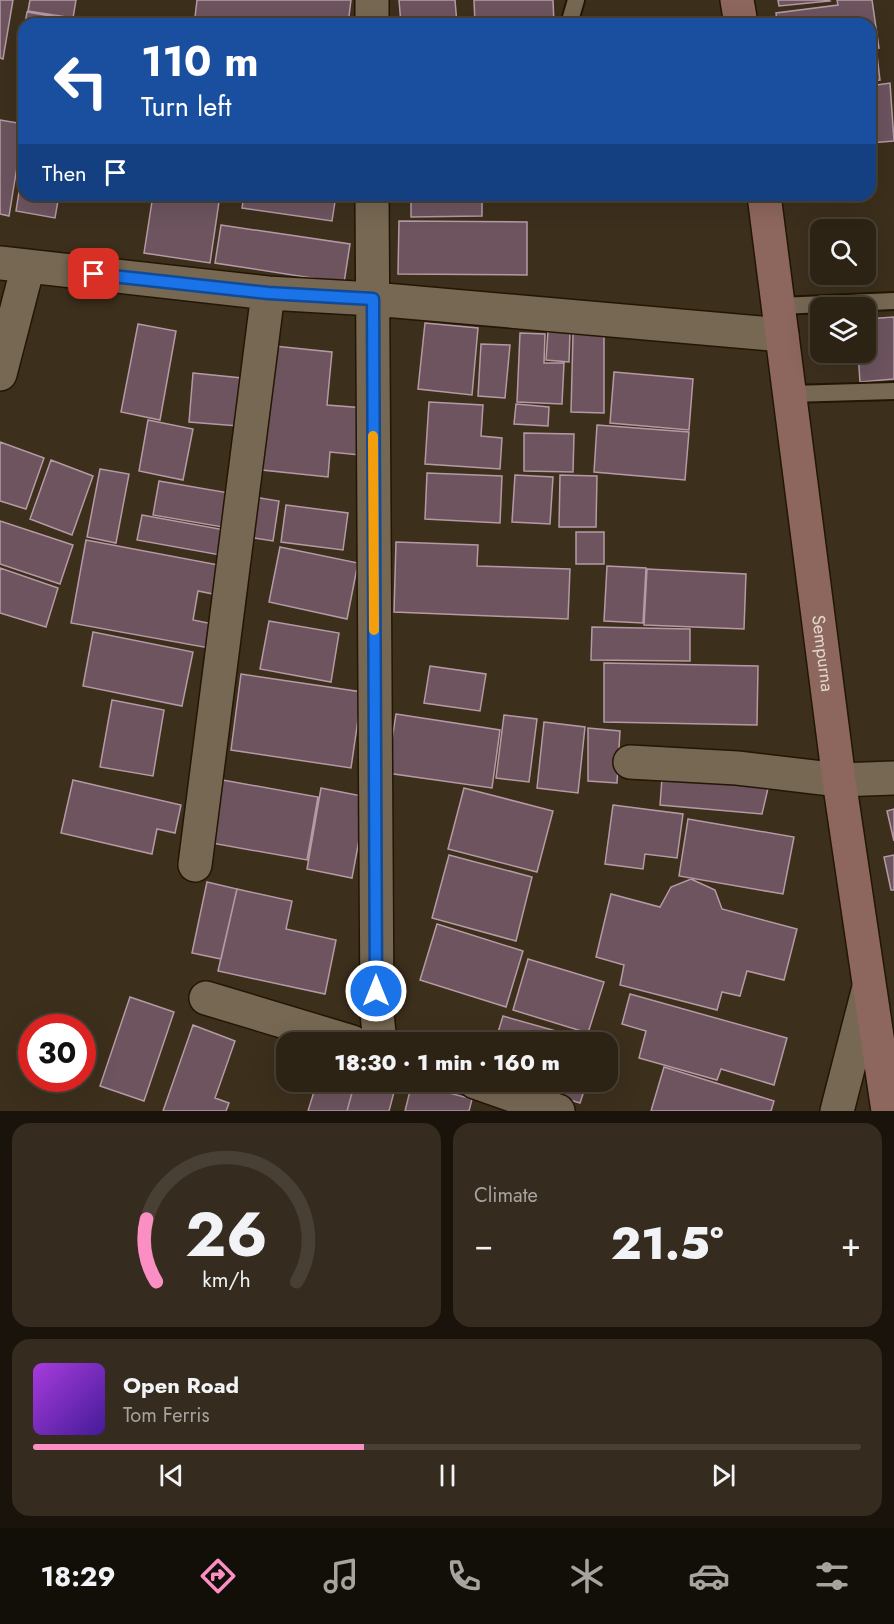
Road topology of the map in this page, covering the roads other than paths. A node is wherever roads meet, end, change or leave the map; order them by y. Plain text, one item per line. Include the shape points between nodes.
1 (372, 0) edge
2 (576, 0) edge
3 (737, 0) edge
4 (372, 18) edge
5 (571, 18) edge
6 (740, 18) edge
7 (372, 201) edge
8 (765, 201) edge
9 (14, 265) edge
10 (268, 293) junction
11 (373, 299) junction
12 (894, 302) edge
13 (780, 321) junction
14 (0, 374) edge
15 (894, 391) edge
16 (790, 394) junction
17 (630, 762) dead end
18 (894, 778) edge
19 (839, 780) junction
20 (195, 865) dead end
21 (869, 987) junction
22 (206, 998) dead end
23 (319, 1032) edge
24 (379, 1032) edge
25 (484, 1093) edge
26 (558, 1111) edge
27 (837, 1111) edge
28 (888, 1111) edge

1 - 4 street
2 - 5 lane
3 - 6 street
7 - 11 street
8 - 13 street, Sempurna
9 - 10 street
9 - 14 street
10 - 11 street
10 - 20 street
11 - 13 street
11 - 24 street
12 - 13 lane
13 - 16 street, Sempurna
15 - 16 lane
16 - 19 street, Sempurna
17 - 19 street via 737,768
18 - 19 street
19 - 21 street, Sempurna
21 - 27 street
21 - 28 street, Sempurna
22 - 23 street
25 - 26 street

